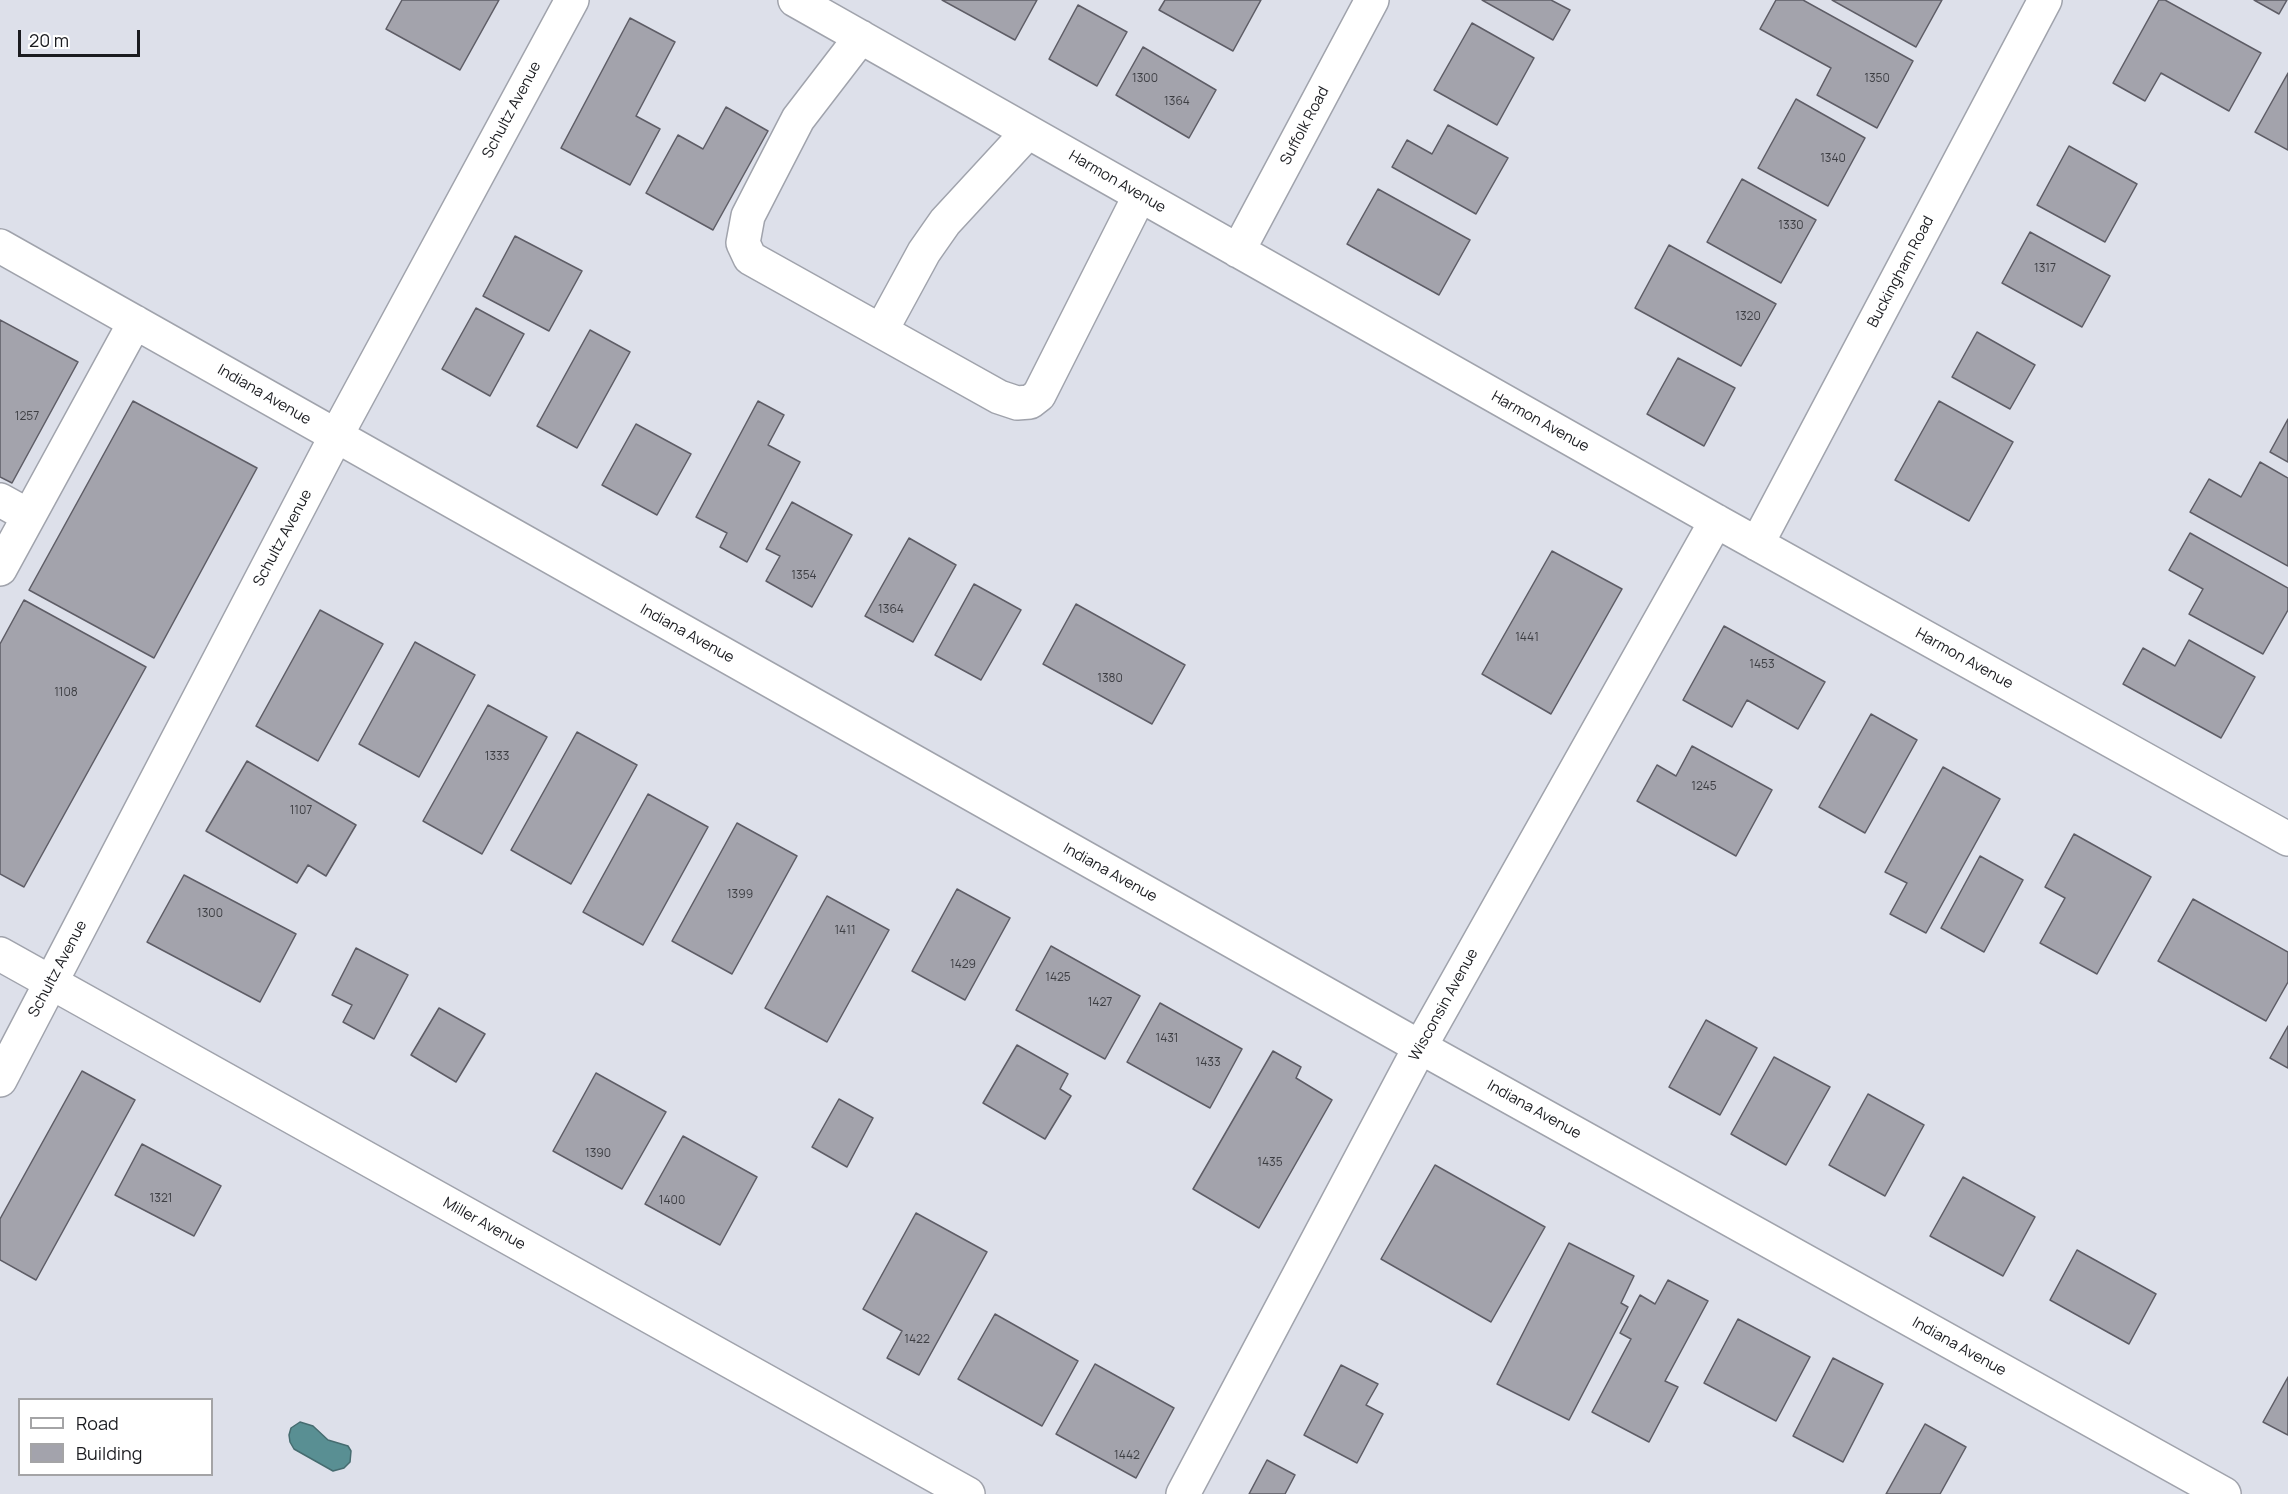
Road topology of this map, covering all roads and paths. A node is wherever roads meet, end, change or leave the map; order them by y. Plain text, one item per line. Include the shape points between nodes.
1 (572, 0) edge
2 (795, 0) edge
3 (1372, 0) edge
4 (2045, 0) edge
5 (861, 37) junction
6 (1029, 132) junction
7 (1140, 195) junction
8 (0, 246) edge
9 (1238, 251) junction
10 (135, 322) junction
11 (881, 331) junction
12 (336, 436) junction
13 (0, 500) edge
14 (29, 516) junction
15 (1716, 521) junction
16 (1757, 544) junction
17 (0, 570) edge
18 (2285, 829) edge
19 (0, 954) edge
20 (51, 983) junction
21 (1420, 1047) junction
22 (0, 1080) edge
23 (955, 1491) edge
24 (1183, 1494) edge
25 (2224, 1494) edge

1 - 12 street, Schultz Avenue
2 - 5 street, Harmon Avenue
3 - 9 street, Suffolk Road
4 - 16 street, Buckingham Road
5 - 6 street, Harmon Avenue
5 - 11 street via 798,119 748,216 742,243 750,258
6 - 7 street, Harmon Avenue
6 - 11 street via 945,222
7 - 9 street, Harmon Avenue
7 - 11 street via 1039,395 1030,402 1017,403 999,397
8 - 10 street, Indiana Avenue
9 - 15 street, Harmon Avenue
10 - 12 street, Indiana Avenue
10 - 14 street
12 - 20 street, Schultz Avenue
12 - 21 street, Indiana Avenue
13 - 14 street
14 - 17 street
15 - 16 street, Harmon Avenue
15 - 21 street, Wisconsin Avenue
16 - 18 street, Harmon Avenue
19 - 20 street, Miller Avenue
20 - 22 street, Schultz Avenue
20 - 23 street, Miller Avenue
21 - 24 street, Wisconsin Avenue
21 - 25 street, Indiana Avenue

